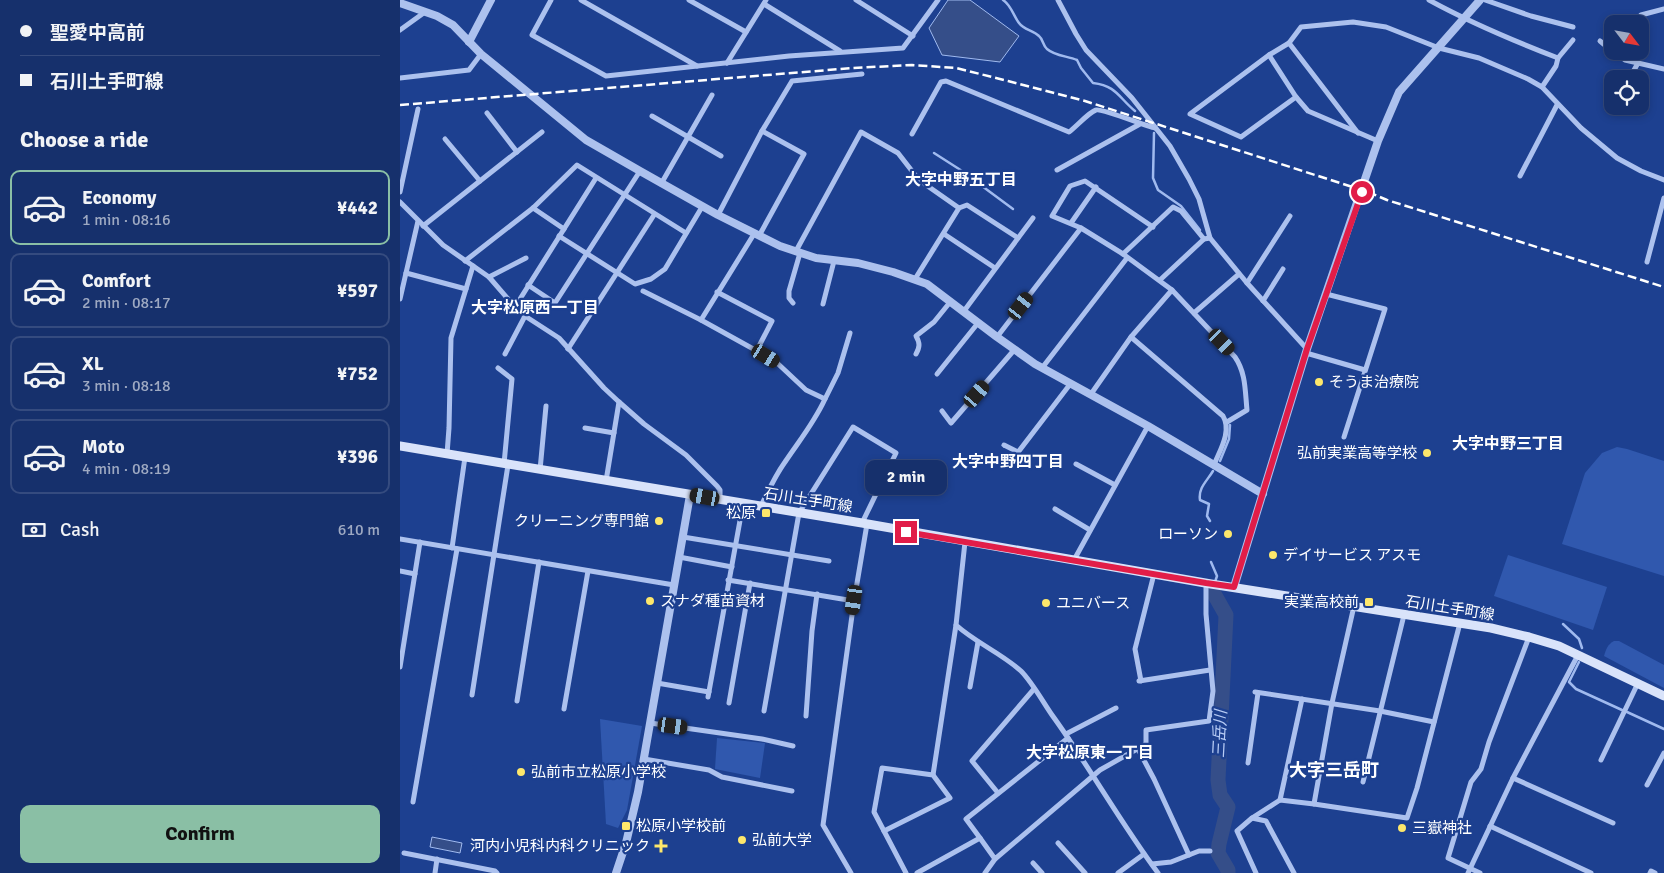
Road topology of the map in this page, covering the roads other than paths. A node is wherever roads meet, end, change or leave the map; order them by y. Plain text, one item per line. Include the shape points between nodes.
1 (491, 0) edge
2 (551, 0) edge
3 (581, 0) edge
4 (689, 0) edge
5 (856, 0) edge
6 (938, 0) edge
7 (1058, 0) edge
8 (1429, 0) edge
9 (1480, 0) edge
10 (1485, 0) edge
11 (765, 2) edge
12 (400, 3) edge
13 (1664, 8) edge
14 (425, 12) junction
15 (1641, 15) dead end
16 (1464, 19) junction
17 (1573, 27) dead end
18 (400, 30) edge
19 (746, 32) junction
20 (912, 36) junction
21 (1573, 40) dead end
22 (1600, 41) dead end
23 (469, 42) junction
24 (1289, 43) junction
25 (1604, 44) edge
26 (1439, 48) junction
27 (841, 51) junction
28 (481, 54) junction
29 (1269, 55) junction
30 (1558, 58) junction
31 (1625, 60) edge
32 (727, 63) junction
33 (1638, 63) junction
34 (697, 66) junction
35 (1664, 69) edge
36 (1634, 70) edge
37 (862, 74) dead end
38 (400, 78) edge
39 (1542, 87) junction
40 (712, 94) dead end
41 (1296, 97) junction
42 (1557, 105) junction
43 (418, 109) dead end
44 (487, 113) dead end
45 (652, 116) dead end
46 (1140, 124) junction
47 (1156, 128) junction
48 (762, 131) junction
49 (542, 132) dead end
50 (1358, 133) junction
51 (912, 134) dead end
52 (688, 137) junction
53 (445, 139) dead end
54 (1378, 141) junction
55 (517, 152) junction
56 (721, 156) dead end
57 (1057, 170) dead end
58 (640, 171) junction
59 (1520, 176) dead end
60 (596, 178) junction
61 (1664, 180) edge
62 (480, 181) junction
63 (661, 184) junction
64 (1096, 187) junction
65 (400, 192) edge
66 (624, 195) junction
67 (1664, 198) edge
68 (400, 202) edge
69 (702, 207) junction
70 (533, 208) junction
71 (959, 208) junction
72 (654, 215) junction
73 (718, 215) junction
74 (1290, 216) dead end
75 (1033, 218) dead end
76 (418, 221) junction
77 (1072, 223) junction
78 (423, 226) junction
79 (1153, 227) junction
80 (564, 228) junction
81 (1081, 228) junction
82 (686, 233) junction
83 (944, 234) junction
84 (756, 235) junction
85 (560, 236) junction
86 (1018, 238) junction
87 (1207, 239) junction
88 (798, 252) junction
89 (586, 254) junction
90 (1125, 256) junction
91 (526, 258) dead end
92 (465, 261) junction
93 (834, 261) junction
94 (1647, 262) dead end
95 (473, 266) junction
96 (995, 268) junction
97 (1283, 269) dead end
98 (406, 272) junction
99 (616, 273) junction
100 (1240, 274) junction
101 (489, 277) junction
102 (915, 278) junction
103 (1160, 280) junction
104 (1247, 283) junction
105 (528, 285) junction
106 (466, 290) junction
107 (1172, 290) junction
108 (643, 291) dead end
109 (718, 292) junction
110 (1326, 294) junction
111 (400, 299) edge
112 (1263, 301) junction
113 (951, 302) junction
114 (793, 303) dead end
115 (824, 304) dead end
116 (514, 307) junction
117 (964, 312) junction
118 (1194, 313) junction
119 (525, 316) junction
120 (701, 320) junction
121 (978, 323) junction
122 (850, 332) dead end
123 (997, 337) junction
124 (1131, 337) junction
125 (568, 349) junction
126 (1015, 349) junction
127 (758, 350) junction
128 (1306, 351) junction
129 (505, 354) dead end
130 (916, 354) dead end
131 (498, 368) dead end
132 (1042, 368) junction
133 (1365, 370) junction
134 (936, 374) dead end
135 (1071, 383) junction
136 (1091, 394) junction
137 (825, 399) junction
138 (619, 402) junction
139 (546, 406) dead end
140 (942, 410) dead end
141 (1227, 422) junction
142 (1148, 426) junction
143 (585, 428) dead end
144 (614, 433) junction
145 (1344, 437) dead end
146 (1004, 445) dead end
147 (400, 446) edge
148 (1018, 452) junction
149 (446, 454) junction
150 (466, 457) junction
151 (506, 464) junction
152 (1008, 464) dead end
153 (1076, 464) dead end
154 (1214, 465) junction
155 (540, 470) junction
156 (606, 481) junction
157 (1115, 485) junction
158 (1262, 494) junction
159 (690, 495) junction
160 (720, 500) junction
161 (744, 504) junction
162 (760, 507) junction
163 (1054, 509) dead end
164 (799, 513) junction
165 (865, 524) junction
166 (1090, 530) junction
167 (683, 537) junction
168 (400, 539) edge
169 (420, 542) junction
170 (965, 542) junction
171 (737, 545) junction
172 (455, 548) junction
173 (494, 555) junction
174 (792, 555) junction
175 (679, 557) junction
176 (829, 561) dead end
177 (1073, 561) junction
178 (539, 562) junction
179 (732, 567) junction
180 (588, 570) junction
181 (400, 571) edge
182 (415, 574) junction
183 (1154, 574) junction
184 (728, 580) junction
185 (750, 583) junction
186 (1208, 584) junction
187 (674, 585) junction
188 (1234, 587) junction
189 (786, 589) junction
190 (817, 594) junction
191 (854, 600) junction
192 (1354, 606) junction
193 (1404, 614) junction
194 (1460, 623) junction
195 (956, 625) junction
196 (1529, 637) junction
197 (978, 642) junction
198 (1578, 655) junction
199 (400, 667) edge
200 (1210, 670) junction
201 (657, 682) junction
202 (1638, 684) junction
203 (970, 687) dead end
204 (1034, 689) junction
205 (472, 695) dead end
206 (1664, 696) edge
207 (1302, 699) junction
208 (517, 701) dead end
209 (729, 703) dead end
210 (1332, 704) junction
211 (1116, 708) dead end
212 (564, 710) dead end
213 (764, 711) dead end
214 (1380, 712) junction
215 (806, 716) dead end
216 (1434, 722) junction
217 (650, 723) junction
218 (1067, 736) junction
219 (793, 746) dead end
220 (1138, 749) junction
221 (1664, 752) edge
222 (644, 759) junction
223 (1601, 760) dead end
224 (1248, 763) dead end
225 (933, 775) junction
226 (1094, 776) junction
227 (1513, 778) junction
228 (1363, 782) dead end
229 (1647, 785) dead end
230 (792, 791) dead end
231 (998, 794) junction
232 (1280, 800) junction
233 (413, 802) dead end
234 (1314, 804) junction
235 (1252, 818) junction
236 (1613, 823) dead end
237 (1490, 826) junction
238 (884, 832) junction
239 (980, 838) junction
240 (1058, 842) dead end
241 (1210, 850) dead end
242 (404, 853) dead end
243 (1144, 854) junction
244 (1189, 855) junction
245 (437, 859) junction
246 (995, 859) junction
247 (1033, 863) dead end
248 (1152, 864) junction
249 (1469, 871) edge
250 (435, 873) edge
251 (497, 873) edge
252 (616, 873) edge
253 (851, 873) edge
254 (906, 873) edge
255 (917, 873) edge
256 (985, 873) edge
257 (1042, 873) edge
258 (1085, 873) edge
259 (1118, 873) edge
260 (1158, 873) edge
261 (1256, 873) edge
262 (1294, 873) edge
263 (1480, 873) edge
264 (1591, 873) edge
265 (1650, 873) edge
266 (1654, 873) edge

1 - 23 street
2 - 34 street via 532,35 606,76
3 - 34 street
4 - 19 street
5 - 20 street
6 - 20 street
7 - 47 street via 1086,50
8 - 16 street
9 - 16 street
10 - 17 street
11 - 19 street
11 - 27 street
12 - 14 street
13 - 15 street
14 - 18 street
14 - 23 street via 453,25
16 - 26 street
16 - 30 street
19 - 32 street
20 - 27 street via 903,48
21 - 30 street
22 - 25 street
23 - 28 street
24 - 26 street via 1301,27 1353,22 1386,28
24 - 29 street
24 - 50 street
26 - 39 street via 1479,58
26 - 54 street via 1400,92
27 - 32 street
28 - 38 street via 469,70
28 - 58 street via 586,140
29 - 41 street
29 - 41 street via 1190,114 1240,137
30 - 39 street
31 - 33 street
32 - 34 street
33 - 35 street
33 - 36 street
37 - 48 street via 792,81
39 - 42 street
40 - 52 street
41 - 50 street via 1308,111
42 - 59 street
42 - 61 street via 1617,158
43 - 65 street
44 - 55 street
45 - 52 street
46 - 47 street
46 - 51 street via 1094,110 1069,132 946,81 941,82
46 - 57 street
47 - 87 street via 1170,146 1199,199
48 - 73 street
48 - 84 street via 804,154
49 - 55 street
50 - 54 street
52 - 56 street
52 - 63 street
53 - 62 street
54 - 110 street
55 - 62 street
58 - 63 street
58 - 66 street
60 - 66 street
60 - 70 street via 577,165
60 - 80 street
62 - 78 street
63 - 69 street
64 - 77 street
64 - 77 street via 1085,181 1070,186 1052,216
64 - 79 street
66 - 72 street
66 - 89 street
67 - 94 street
68 - 76 street
69 - 73 street
69 - 82 street
70 - 80 street
70 - 92 street
71 - 83 street
71 - 86 street via 967,205
71 - 88 street via 919,180 898,153 861,132
72 - 82 street
72 - 99 street
73 - 84 street
74 - 104 street
75 - 86 street
76 - 78 street
76 - 98 street
77 - 81 street
78 - 92 street
79 - 87 street via 1174,207
79 - 90 street
80 - 85 street
81 - 90 street
81 - 123 street
82 - 99 street via 665,269 651,279 635,284
83 - 96 street
83 - 102 street
84 - 88 street
84 - 109 street
85 - 89 street
85 - 105 street
86 - 96 street
87 - 100 street
87 - 103 street
88 - 93 street
88 - 114 street via 789,291
89 - 99 street
89 - 105 street via 555,303
90 - 103 street
90 - 132 street
91 - 101 street
92 - 95 street
93 - 102 street via 858,263
93 - 115 street
95 - 101 street
95 - 106 street
96 - 117 street
97 - 112 street
98 - 106 street
98 - 111 street
99 - 125 street
100 - 104 street
100 - 118 street
101 - 116 street
102 - 113 street
103 - 107 street
104 - 112 street
105 - 116 street
106 - 149 street via 451,338
107 - 118 street
107 - 124 street
108 - 120 street
109 - 120 street
109 - 127 street via 772,321
110 - 128 street
110 - 133 street via 1385,309
112 - 128 street
113 - 117 street
113 - 130 street via 934,322 916,336 919,342
116 - 119 street
117 - 121 street
118 - 141 street via 1241,366 1247,410
119 - 125 street via 559,338
119 - 129 street
120 - 127 street
121 - 123 street
121 - 134 street
122 - 137 street via 838,373
123 - 126 street
124 - 136 street
124 - 141 street
125 - 138 street
126 - 132 street
126 - 140 street via 951,424
127 - 137 street via 776,361 806,390
128 - 133 street
128 - 158 street
131 - 151 street via 512,379
132 - 135 street
133 - 145 street
135 - 136 street
135 - 148 street
136 - 142 street
137 - 162 street via 812,426 784,463
138 - 144 street
138 - 160 street via 686,455 717,486
139 - 155 street
141 - 154 street via 1224,444
142 - 154 street
142 - 157 street
143 - 144 street
144 - 156 street
146 - 148 street
147 - 149 main road, 石川土手町線
148 - 152 street
149 - 150 main road, 石川土手町線
150 - 151 main road, 石川土手町線
150 - 172 street
151 - 155 main road, 石川土手町線
151 - 173 street
153 - 157 street
154 - 158 street
155 - 156 main road, 石川土手町線
156 - 159 main road, 石川土手町線
157 - 166 street
158 - 188 street
159 - 160 main road, 石川土手町線
159 - 167 street
160 - 161 main road, 石川土手町線
161 - 162 main road, 石川土手町線
161 - 171 street
162 - 164 main road, 石川土手町線
163 - 166 street
164 - 165 main road, 石川土手町線
164 - 165 street via 853,427 896,453
164 - 174 street
165 - 170 main road, 石川土手町線
165 - 191 street
166 - 177 street
167 - 171 street
167 - 175 street
168 - 169 street
169 - 172 street
169 - 182 street
170 - 177 main road, 石川土手町線
170 - 195 street
171 - 174 street
171 - 179 street
172 - 173 street
172 - 233 street
173 - 178 street
173 - 205 street
174 - 176 street
174 - 189 street
175 - 179 street
175 - 187 street
177 - 183 main road, 石川土手町線
178 - 180 street
178 - 208 street
179 - 184 street
180 - 187 street
180 - 212 street
181 - 182 street
182 - 199 street
183 - 186 main road, 石川土手町線
183 - 200 street via 1135,649 1139,681
184 - 185 street
184 - 201 street via 708,695
185 - 189 street
185 - 209 street
186 - 188 main road, 石川土手町線
186 - 200 street via 1206,614
187 - 201 street
188 - 192 main road, 石川土手町線
189 - 190 street
189 - 213 street
190 - 191 street
190 - 215 street
191 - 253 street via 823,825
192 - 193 main road, 石川土手町線
192 - 210 street
193 - 194 main road, 石川土手町線
193 - 214 street
194 - 196 main road, 石川土手町線
194 - 216 street
195 - 197 street
195 - 225 street
196 - 198 main road, 石川土手町線
196 - 249 street via 1481,769 1471,782 1448,858
197 - 203 street
197 - 204 street via 1001,655 1022,673
198 - 202 main road, 石川土手町線
198 - 227 street
200 - 220 street via 1213,691 1209,721 1146,730 1146,744
201 - 217 street
202 - 206 main road, 石川土手町線
202 - 223 street
204 - 218 street
204 - 231 street via 972,761
207 - 210 street
207 - 224 street via 1256,692
207 - 232 street
210 - 214 street
210 - 234 street
211 - 218 street
214 - 216 street
214 - 228 street
216 - 234 street via 1406,818
217 - 219 street
217 - 222 street
218 - 226 street
218 - 231 street
220 - 226 street
220 - 244 street
221 - 229 street
222 - 230 street via 709,770 722,777
222 - 252 street via 632,820
225 - 238 street via 950,798
225 - 238 street via 882,768 874,812
226 - 243 street
226 - 246 street
227 - 236 street
227 - 237 street
231 - 239 street via 966,818
232 - 234 street
232 - 235 street
235 - 261 street via 1237,831
235 - 262 street via 1266,821
237 - 249 street
237 - 264 street
238 - 254 street
239 - 246 street
239 - 255 street
240 - 258 street
241 - 244 street
242 - 245 street
243 - 248 street
243 - 259 street
244 - 248 street via 1171,862
245 - 250 street
245 - 251 street
246 - 256 street
247 - 257 street
248 - 260 street
249 - 263 street
265 - 266 street

